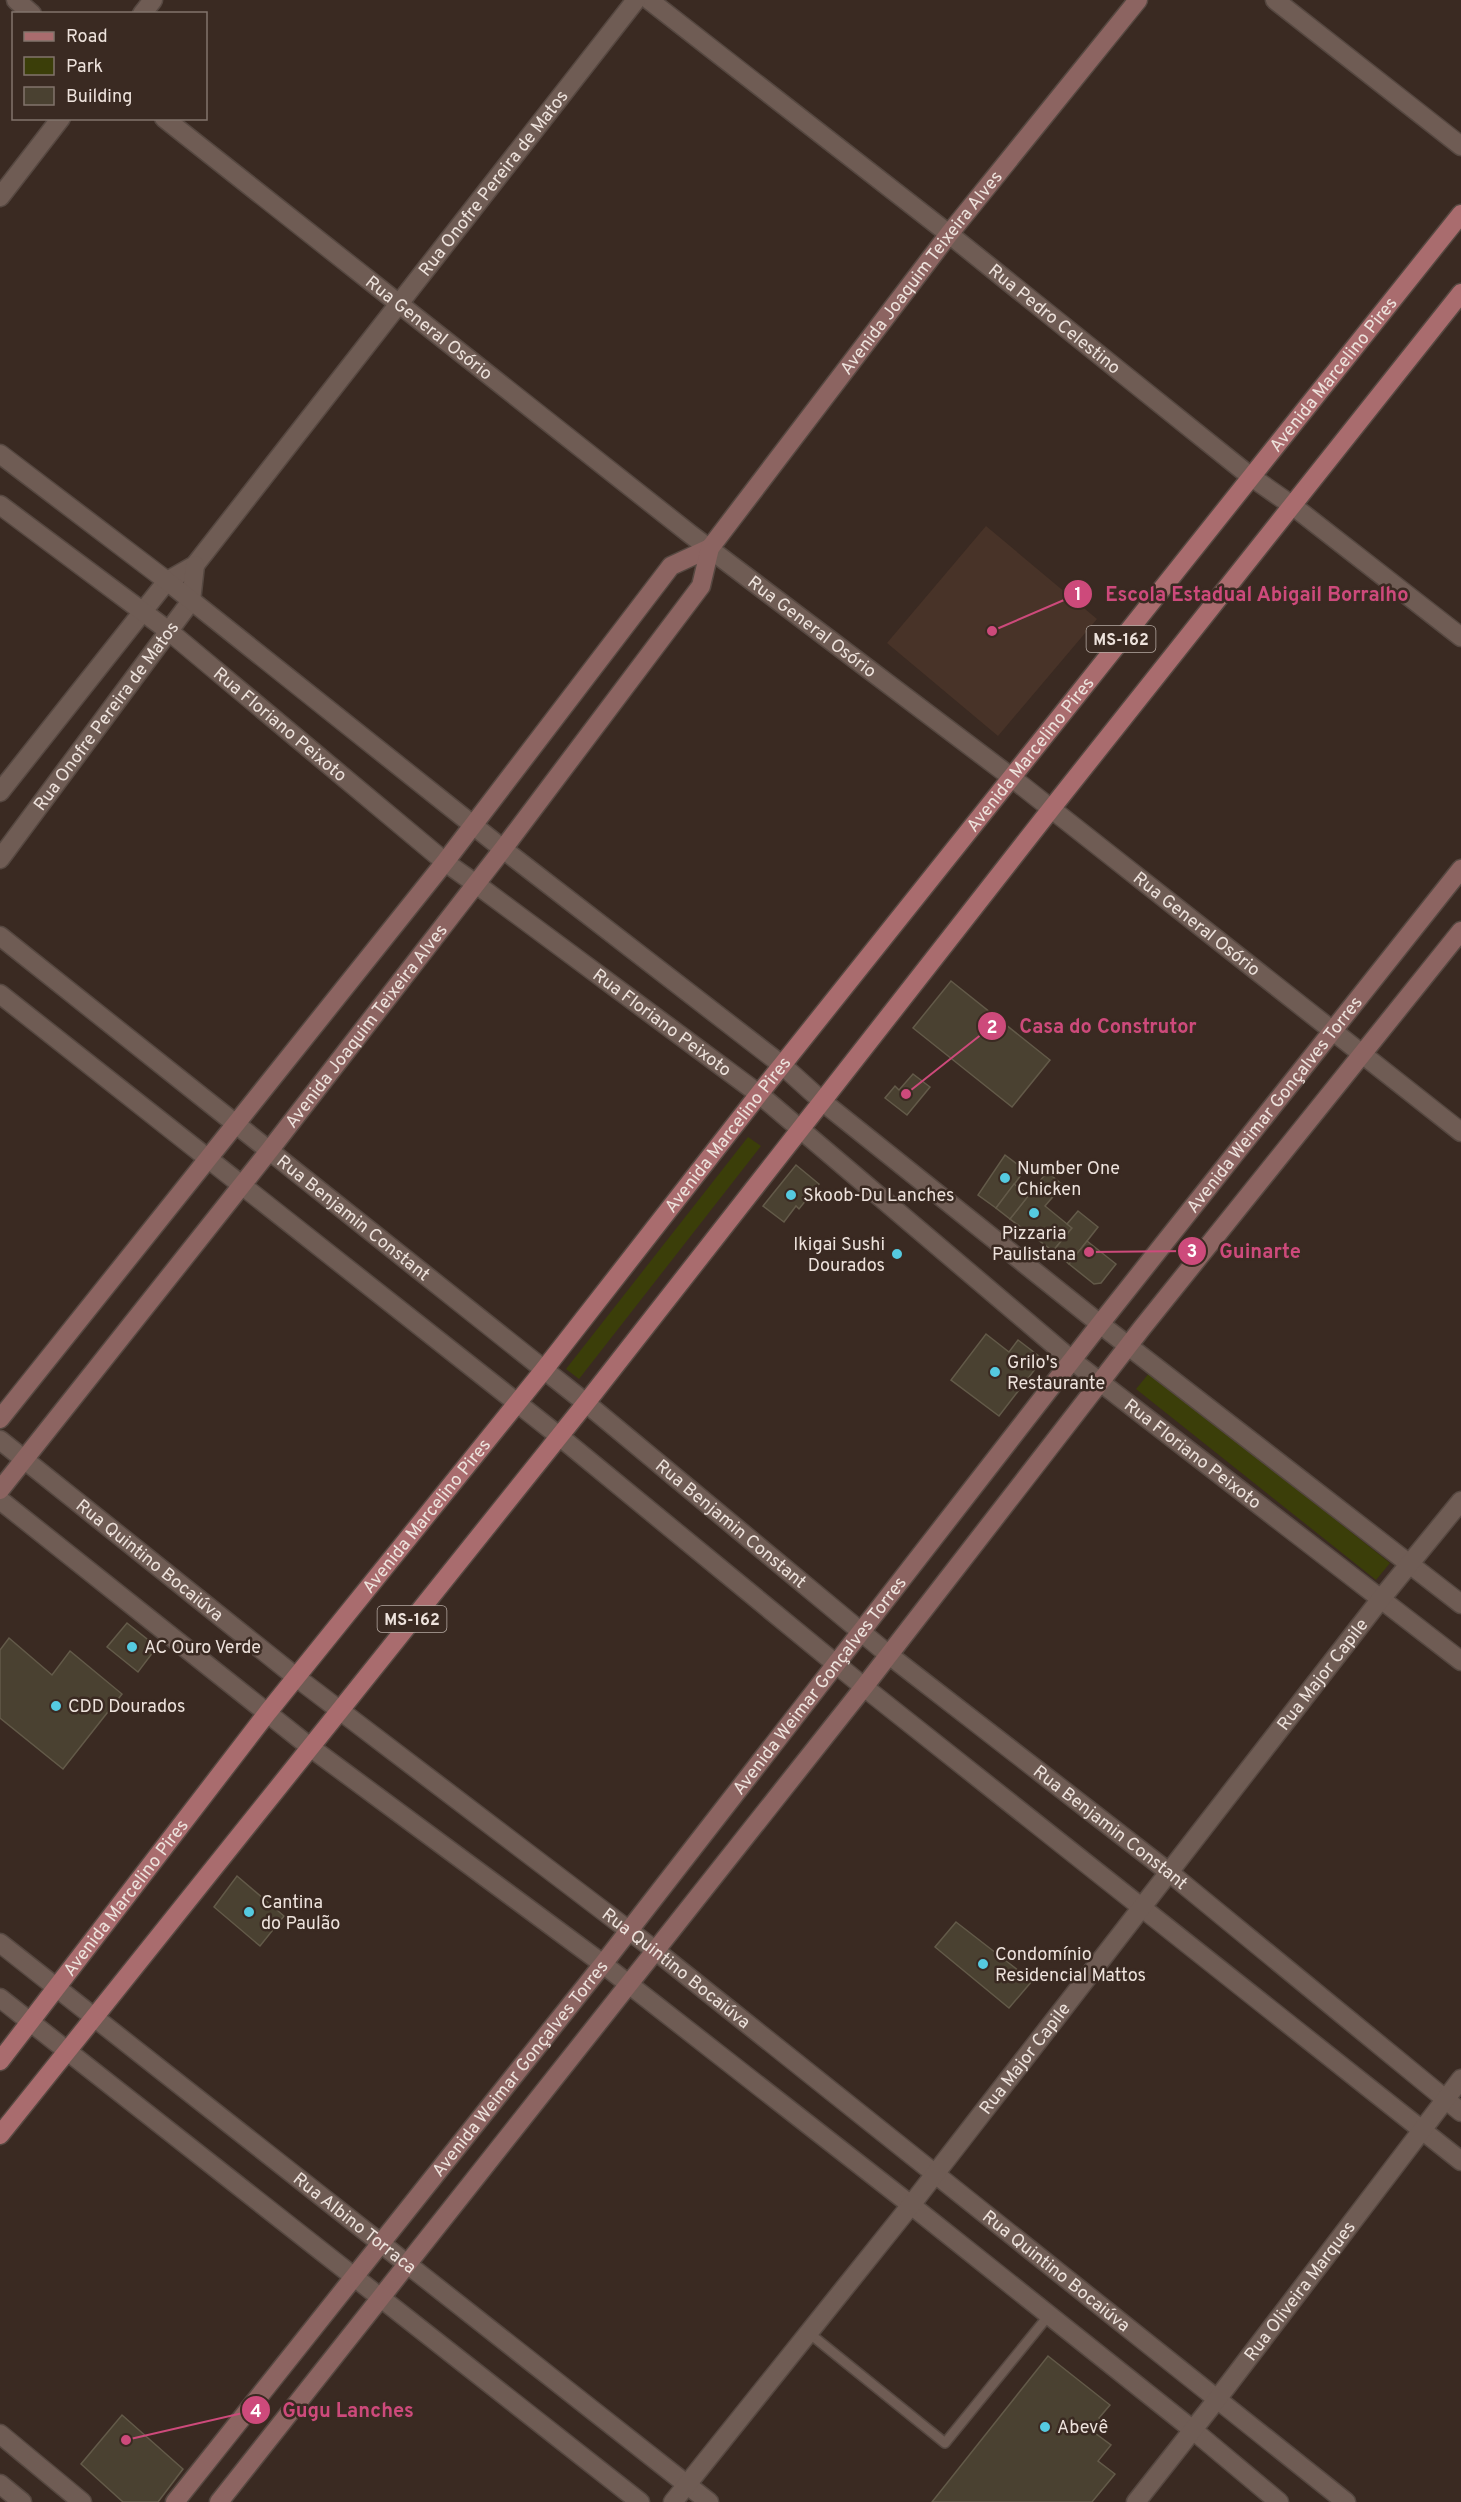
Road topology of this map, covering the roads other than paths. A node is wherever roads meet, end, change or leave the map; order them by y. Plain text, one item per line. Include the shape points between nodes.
1 (16, 0) edge
2 (153, 0) edge
3 (636, 0) edge
4 (649, 0) edge
5 (1138, 0) edge
6 (1275, 0) edge
7 (30, 12) edge
8 (144, 12) edge
9 (59, 120) edge
10 (167, 120) edge
11 (1461, 146) edge
12 (0, 197) edge
13 (1461, 214) edge
14 (949, 234) junction
15 (1461, 293) edge
16 (399, 304) junction
17 (0, 454) edge
18 (1250, 476) junction
19 (0, 505) edge
20 (1293, 506) junction
21 (710, 548) junction
22 (195, 565) junction
23 (167, 581) junction
24 (191, 601) junction
25 (144, 613) junction
26 (170, 632) junction
27 (1461, 637) edge
28 (1011, 777) junction
29 (0, 792) edge
30 (1051, 809) junction
31 (473, 825) junction
32 (503, 849) junction
33 (0, 859) edge
34 (445, 862) junction
35 (1461, 869) edge
36 (476, 884) junction
37 (1461, 931) edge
38 (0, 936) edge
39 (0, 994) edge
40 (1333, 1032) junction
41 (1363, 1055) junction
42 (782, 1065) junction
43 (759, 1094) junction
44 (824, 1102) junction
45 (235, 1125) junction
46 (801, 1130) junction
47 (1461, 1132) edge
48 (269, 1151) junction
49 (207, 1160) junction
50 (240, 1185) junction
51 (1100, 1324) junction
52 (1129, 1346) junction
53 (1073, 1361) junction
54 (543, 1371) junction
55 (1100, 1382) junction
56 (586, 1403) junction
57 (517, 1404) junction
58 (0, 1419) edge
59 (559, 1436) junction
60 (0, 1440) edge
61 (22, 1460) junction
62 (0, 1490) edge
63 (0, 1500) edge
64 (1461, 1501) edge
65 (1410, 1564) junction
66 (1380, 1600) junction
67 (1461, 1604) edge
68 (861, 1632) junction
69 (889, 1655) junction
70 (1461, 1661) edge
71 (837, 1663) junction
72 (296, 1677) junction
73 (864, 1687) junction
74 (339, 1711) junction
75 (268, 1712) junction
76 (310, 1748) junction
77 (1170, 1873) junction
78 (1143, 1907) junction
79 (629, 1930) junction
80 (0, 1943) edge
81 (656, 1951) junction
82 (603, 1964) junction
83 (630, 1985) junction
84 (57, 1988) junction
85 (0, 1998) edge
86 (95, 2017) junction
87 (31, 2022) junction
88 (68, 2050) junction
89 (0, 2061) edge
90 (1461, 2079) edge
91 (1444, 2100) junction
92 (1461, 2112) edge
93 (1422, 2131) junction
94 (0, 2135) edge
95 (1461, 2161) edge
96 (935, 2173) junction
97 (911, 2205) junction
98 (380, 2242) junction
99 (406, 2265) junction
100 (354, 2275) junction
101 (381, 2298) junction
102 (1049, 2315) junction
103 (809, 2333) junction
104 (1218, 2398) junction
105 (1193, 2430) junction
106 (0, 2434) edge
107 (0, 2484) edge
108 (686, 2484) junction
109 (22, 2502) edge
110 (82, 2502) edge
111 (175, 2502) edge
112 (219, 2502) edge
113 (640, 2502) edge
114 (672, 2502) edge
115 (709, 2502) edge
116 (1136, 2502) edge
117 (1279, 2502) edge
118 (1346, 2502) edge

1 - 7 street
2 - 8 street
3 - 16 street, Rua Onofre Pereira de Matos
4 - 14 street, Rua Pedro Celestino
5 - 14 main road, Avenida Joaquim Teixeira Alves
6 - 11 street
9 - 12 street
10 - 16 street, Rua General Osório
13 - 18 main road, Avenida Marcelino Pires / MS-162
14 - 18 street, Rua Pedro Celestino
14 - 21 main road, Avenida Joaquim Teixeira Alves
15 - 20 main road, MS-162
16 - 21 street, Rua General Osório
16 - 22 street, Rua Onofre Pereira de Matos
17 - 23 street
18 - 20 street, Rua Pedro Celestino
18 - 28 main road, Avenida Marcelino Pires / MS-162
19 - 25 street, Rua Floriano Peixoto
20 - 27 street, Rua Pedro Celestino
20 - 30 main road, MS-162
21 - 28 street, Rua General Osório
21 - 31 main road, Avenida Joaquim Teixeira Alves via 671,566
21 - 32 main road, Avenida Joaquim Teixeira Alves via 701,586
22 - 23 street, Rua Onofre Pereira de Matos
22 - 24 street, Rua Onofre Pereira de Matos
23 - 24 street
23 - 25 street, Rua Onofre Pereira de Matos
24 - 26 street, Rua Onofre Pereira de Matos
24 - 31 street
25 - 26 street, Rua Floriano Peixoto
25 - 29 street, Rua Onofre Pereira de Matos
26 - 33 street, Rua Onofre Pereira de Matos
26 - 34 street, Rua Floriano Peixoto
28 - 30 street, Rua General Osório
28 - 42 main road, Avenida Marcelino Pires / MS-162
30 - 40 street, Rua General Osório
30 - 44 main road, MS-162
31 - 32 street
31 - 34 main road, Avenida Joaquim Teixeira Alves
32 - 36 main road, Avenida Joaquim Teixeira Alves
32 - 42 street
34 - 36 street, Rua Floriano Peixoto
34 - 45 main road, Avenida Joaquim Teixeira Alves
35 - 40 main road, Avenida Weimar Gonçalves Torres
36 - 43 street, Rua Floriano Peixoto
36 - 48 main road, Avenida Joaquim Teixeira Alves
37 - 41 main road, Avenida Weimar Gonçalves Torres
38 - 45 street, Rua Benjamin Constant
39 - 49 street
40 - 41 street, Rua General Osório
40 - 51 main road, Avenida Weimar Gonçalves Torres
41 - 47 street, Rua General Osório
41 - 52 main road, Avenida Weimar Gonçalves Torres
42 - 43 main road, Avenida Marcelino Pires / MS-162
42 - 44 street
43 - 46 street, Rua Floriano Peixoto
43 - 54 main road, Avenida Marcelino Pires / MS-162
44 - 46 main road, MS-162
44 - 51 street
45 - 48 street, Rua Benjamin Constant
45 - 49 main road, Avenida Joaquim Teixeira Alves
46 - 53 street, Rua Floriano Peixoto
46 - 56 main road, MS-162
48 - 50 main road, Avenida Joaquim Teixeira Alves
48 - 54 street, Rua Benjamin Constant
49 - 50 street
49 - 58 main road, Avenida Joaquim Teixeira Alves
50 - 57 street
50 - 61 main road, Avenida Joaquim Teixeira Alves
51 - 52 street
51 - 53 main road, Avenida Weimar Gonçalves Torres
52 - 55 main road, Avenida Weimar Gonçalves Torres
52 - 65 street
53 - 55 street, Rua Floriano Peixoto
53 - 68 main road, Avenida Weimar Gonçalves Torres
54 - 56 street, Rua Benjamin Constant
54 - 57 main road, Avenida Marcelino Pires / MS-162
55 - 66 street, Rua Floriano Peixoto
55 - 69 main road, Avenida Weimar Gonçalves Torres
56 - 59 main road, MS-162
56 - 68 street, Rua Benjamin Constant
57 - 59 street
57 - 72 main road, Avenida Marcelino Pires / MS-162
59 - 71 street
59 - 74 main road, MS-162
60 - 61 street, Rua Quintino Bocaiúva
61 - 62 main road, Avenida Joaquim Teixeira Alves
61 - 72 street, Rua Quintino Bocaiúva
63 - 75 street
64 - 65 street, Rua Major Capile
65 - 66 street, Rua Major Capile
65 - 67 street
66 - 70 street, Rua Floriano Peixoto
66 - 77 street, Rua Major Capile
68 - 69 street, Rua Benjamin Constant
68 - 71 main road, Avenida Weimar Gonçalves Torres
69 - 73 main road, Avenida Weimar Gonçalves Torres
69 - 77 street, Rua Benjamin Constant
71 - 73 street
71 - 79 main road, Avenida Weimar Gonçalves Torres
72 - 74 street, Rua Quintino Bocaiúva
72 - 75 main road, Avenida Marcelino Pires / MS-162
73 - 78 street
73 - 81 main road, Avenida Weimar Gonçalves Torres
74 - 76 main road, MS-162
74 - 79 street, Rua Quintino Bocaiúva
75 - 76 street
75 - 84 main road, Avenida Marcelino Pires / MS-162
76 - 82 street
76 - 86 main road, MS-162
77 - 78 street, Rua Major Capile
77 - 91 street, Rua Benjamin Constant
78 - 93 street
78 - 96 street, Rua Major Capile
79 - 81 street, Rua Quintino Bocaiúva
79 - 82 main road, Avenida Weimar Gonçalves Torres
80 - 84 street, Rua Albino Torraca
81 - 83 main road, Avenida Weimar Gonçalves Torres
81 - 96 street, Rua Quintino Bocaiúva
82 - 83 street
82 - 98 main road, Avenida Weimar Gonçalves Torres
83 - 97 street
83 - 99 main road, Avenida Weimar Gonçalves Torres
84 - 86 street, Rua Albino Torraca
84 - 87 main road, Avenida Marcelino Pires / MS-162
85 - 87 street
86 - 88 main road, MS-162
86 - 98 street, Rua Albino Torraca
87 - 88 street
87 - 89 main road, Avenida Marcelino Pires / MS-162
88 - 94 main road, MS-162
88 - 100 street
90 - 91 street, Rua Oliveira Marques
91 - 92 street, Rua Benjamin Constant
91 - 93 street, Rua Oliveira Marques
93 - 95 street
93 - 104 street, Rua Oliveira Marques
96 - 97 street, Rua Major Capile
96 - 104 street, Rua Quintino Bocaiúva
97 - 102 street
97 - 103 street, Rua Major Capile
98 - 99 street, Rua Albino Torraca
98 - 100 main road, Avenida Weimar Gonçalves Torres
99 - 101 main road, Avenida Weimar Gonçalves Torres
99 - 108 street, Rua Albino Torraca
100 - 101 street
100 - 111 main road, Avenida Weimar Gonçalves Torres
101 - 112 main road, Avenida Weimar Gonçalves Torres
101 - 113 street
102 - 103 lane via 945,2443
102 - 105 street
103 - 108 street, Rua Major Capile
104 - 105 street, Rua Oliveira Marques
104 - 118 street, Rua Quintino Bocaiúva
105 - 116 street, Rua Oliveira Marques
105 - 117 street
106 - 110 street
107 - 109 street
108 - 114 street, Rua Major Capile
108 - 115 street, Rua Albino Torraca

